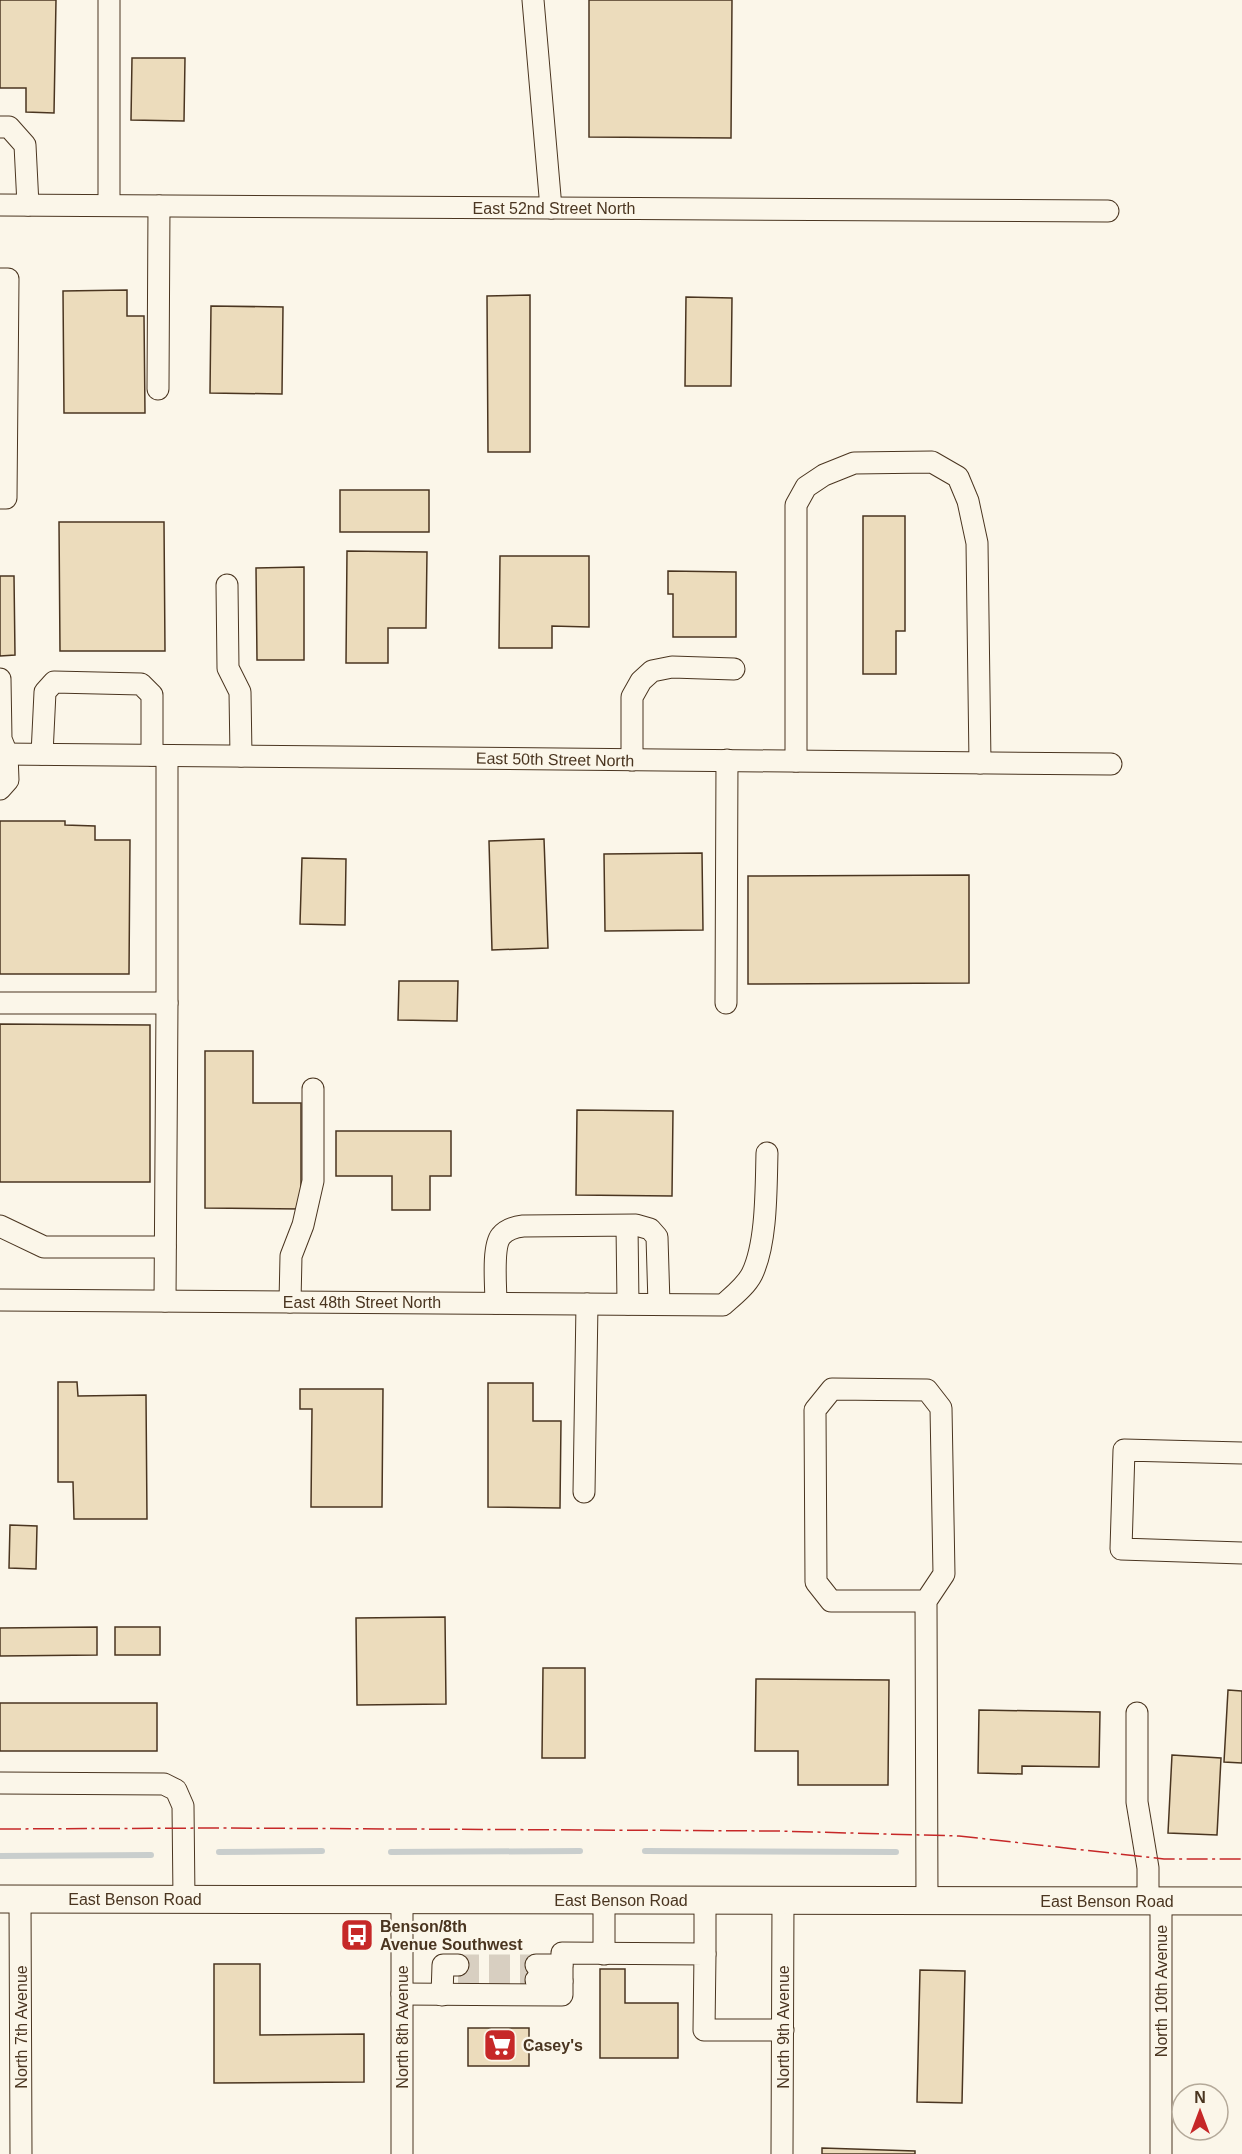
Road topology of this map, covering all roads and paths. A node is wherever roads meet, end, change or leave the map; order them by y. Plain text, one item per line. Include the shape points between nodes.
1 (109, 0) edge
2 (532, 0) edge
3 (0, 127) edge
4 (0, 205) edge
5 (28, 205) junction
6 (110, 205) junction
7 (159, 206) junction
8 (551, 208) junction
9 (1108, 211) dead end
10 (0, 279) edge
11 (158, 389) dead end
12 (0, 498) edge
13 (227, 585) dead end
14 (734, 669) dead end
15 (0, 679) edge
16 (4, 754) edge
17 (42, 754) junction
18 (159, 755) junction
19 (241, 756) junction
20 (633, 760) junction
21 (727, 760) junction
22 (796, 761) junction
23 (980, 763) junction
24 (1110, 764) dead end
25 (0, 789) edge
26 (0, 1003) edge
27 (167, 1004) junction
28 (726, 1004) dead end
29 (313, 1089) dead end
30 (768, 1154) dead end
31 (0, 1226) edge
32 (627, 1226) junction
33 (165, 1247) junction
34 (0, 1300) edge
35 (165, 1301) junction
36 (290, 1302) junction
37 (496, 1303) junction
38 (587, 1304) junction
39 (628, 1304) junction
40 (659, 1304) junction
41 (1242, 1453) edge
42 (584, 1492) dead end
43 (1242, 1553) edge
44 (926, 1600) junction
45 (1137, 1713) dead end
46 (0, 1783) edge
47 (10, 1899) edge
48 (184, 1899) junction
49 (402, 1899) junction
50 (604, 1900) junction
51 (705, 1900) junction
52 (783, 1900) junction
53 (927, 1901) junction
54 (1155, 1901) junction
55 (1242, 1901) edge
56 (604, 1954) junction
57 (705, 1954) junction
58 (536, 1973) tunnel mouth
59 (562, 1973) junction
60 (402, 1994) junction
61 (783, 2030) junction
62 (21, 2154) edge
63 (402, 2154) edge
64 (782, 2154) edge
65 (1161, 2154) edge

1 - 6 street
2 - 8 street
3 - 5 street via 9,127 25,145
4 - 5 street, East 52nd Street North
5 - 6 street, East 52nd Street North
6 - 7 street, East 52nd Street North
7 - 8 street, East 52nd Street North
7 - 11 street
8 - 9 street, East 52nd Street North
10 - 12 street via 8,279 6,498
13 - 19 street via 228,668 240,692
14 - 20 street via 651,671 633,697
15 - 16 street
16 - 17 street, East 50th Street North
16 - 25 street via 8,780
17 - 18 street, East 50th Street North
17 - 18 street via 45,692 54,681 141,684 152,695
18 - 19 street, East 50th Street North
18 - 27 street
19 - 20 street, East 50th Street North
20 - 21 street, East 50th Street North
21 - 22 street, East 50th Street North
21 - 28 street
22 - 23 street, East 50th Street North
22 - 23 street via 796,505 806,487 854,463 932,462 958,477 977,543
23 - 24 street, East 50th Street North
26 - 27 street
27 - 33 street
29 - 36 street via 313,1181 291,1256
30 - 40 street, East 48th Street North via 761,1238 746,1284 723,1305
31 - 33 street via 44,1247
32 - 37 street via 511,1228 496,1242
32 - 39 street
32 - 40 street via 650,1229 657,1237
33 - 35 street
34 - 35 street, East 48th Street North
35 - 36 street, East 48th Street North
36 - 37 street, East 48th Street North
37 - 38 street, East 48th Street North
38 - 39 street, East 48th Street North
38 - 42 street
39 - 40 street, East 48th Street North
41 - 43 street via 1124,1450 1121,1550
44 - 44 street via 944,1574 941,1408 927,1390 832,1389 814,1410 816,1582 831,1600
44 - 53 street
45 - 54 street, North 10th Avenue via 1137,1802
46 - 48 street via 164,1784 177,1790 183,1806
47 - 48 main road, East Benson Road
47 - 62 street, North 7th Avenue
48 - 49 main road, East Benson Road
49 - 50 main road, East Benson Road
49 - 60 street, North 8th Avenue
50 - 51 main road, East Benson Road
50 - 56 street
51 - 52 main road, East Benson Road
51 - 57 street
52 - 53 main road, East Benson Road
52 - 61 street, North 9th Avenue
53 - 54 main road, East Benson Road
54 - 55 main road, East Benson Road
54 - 65 street, North 10th Avenue
56 - 57 street
56 - 59 street via 562,1953
57 - 61 street via 704,2030
58 - 59 street
59 - 60 street via 562,1995 450,1980
60 - 63 street, North 8th Avenue
61 - 64 street, North 9th Avenue

